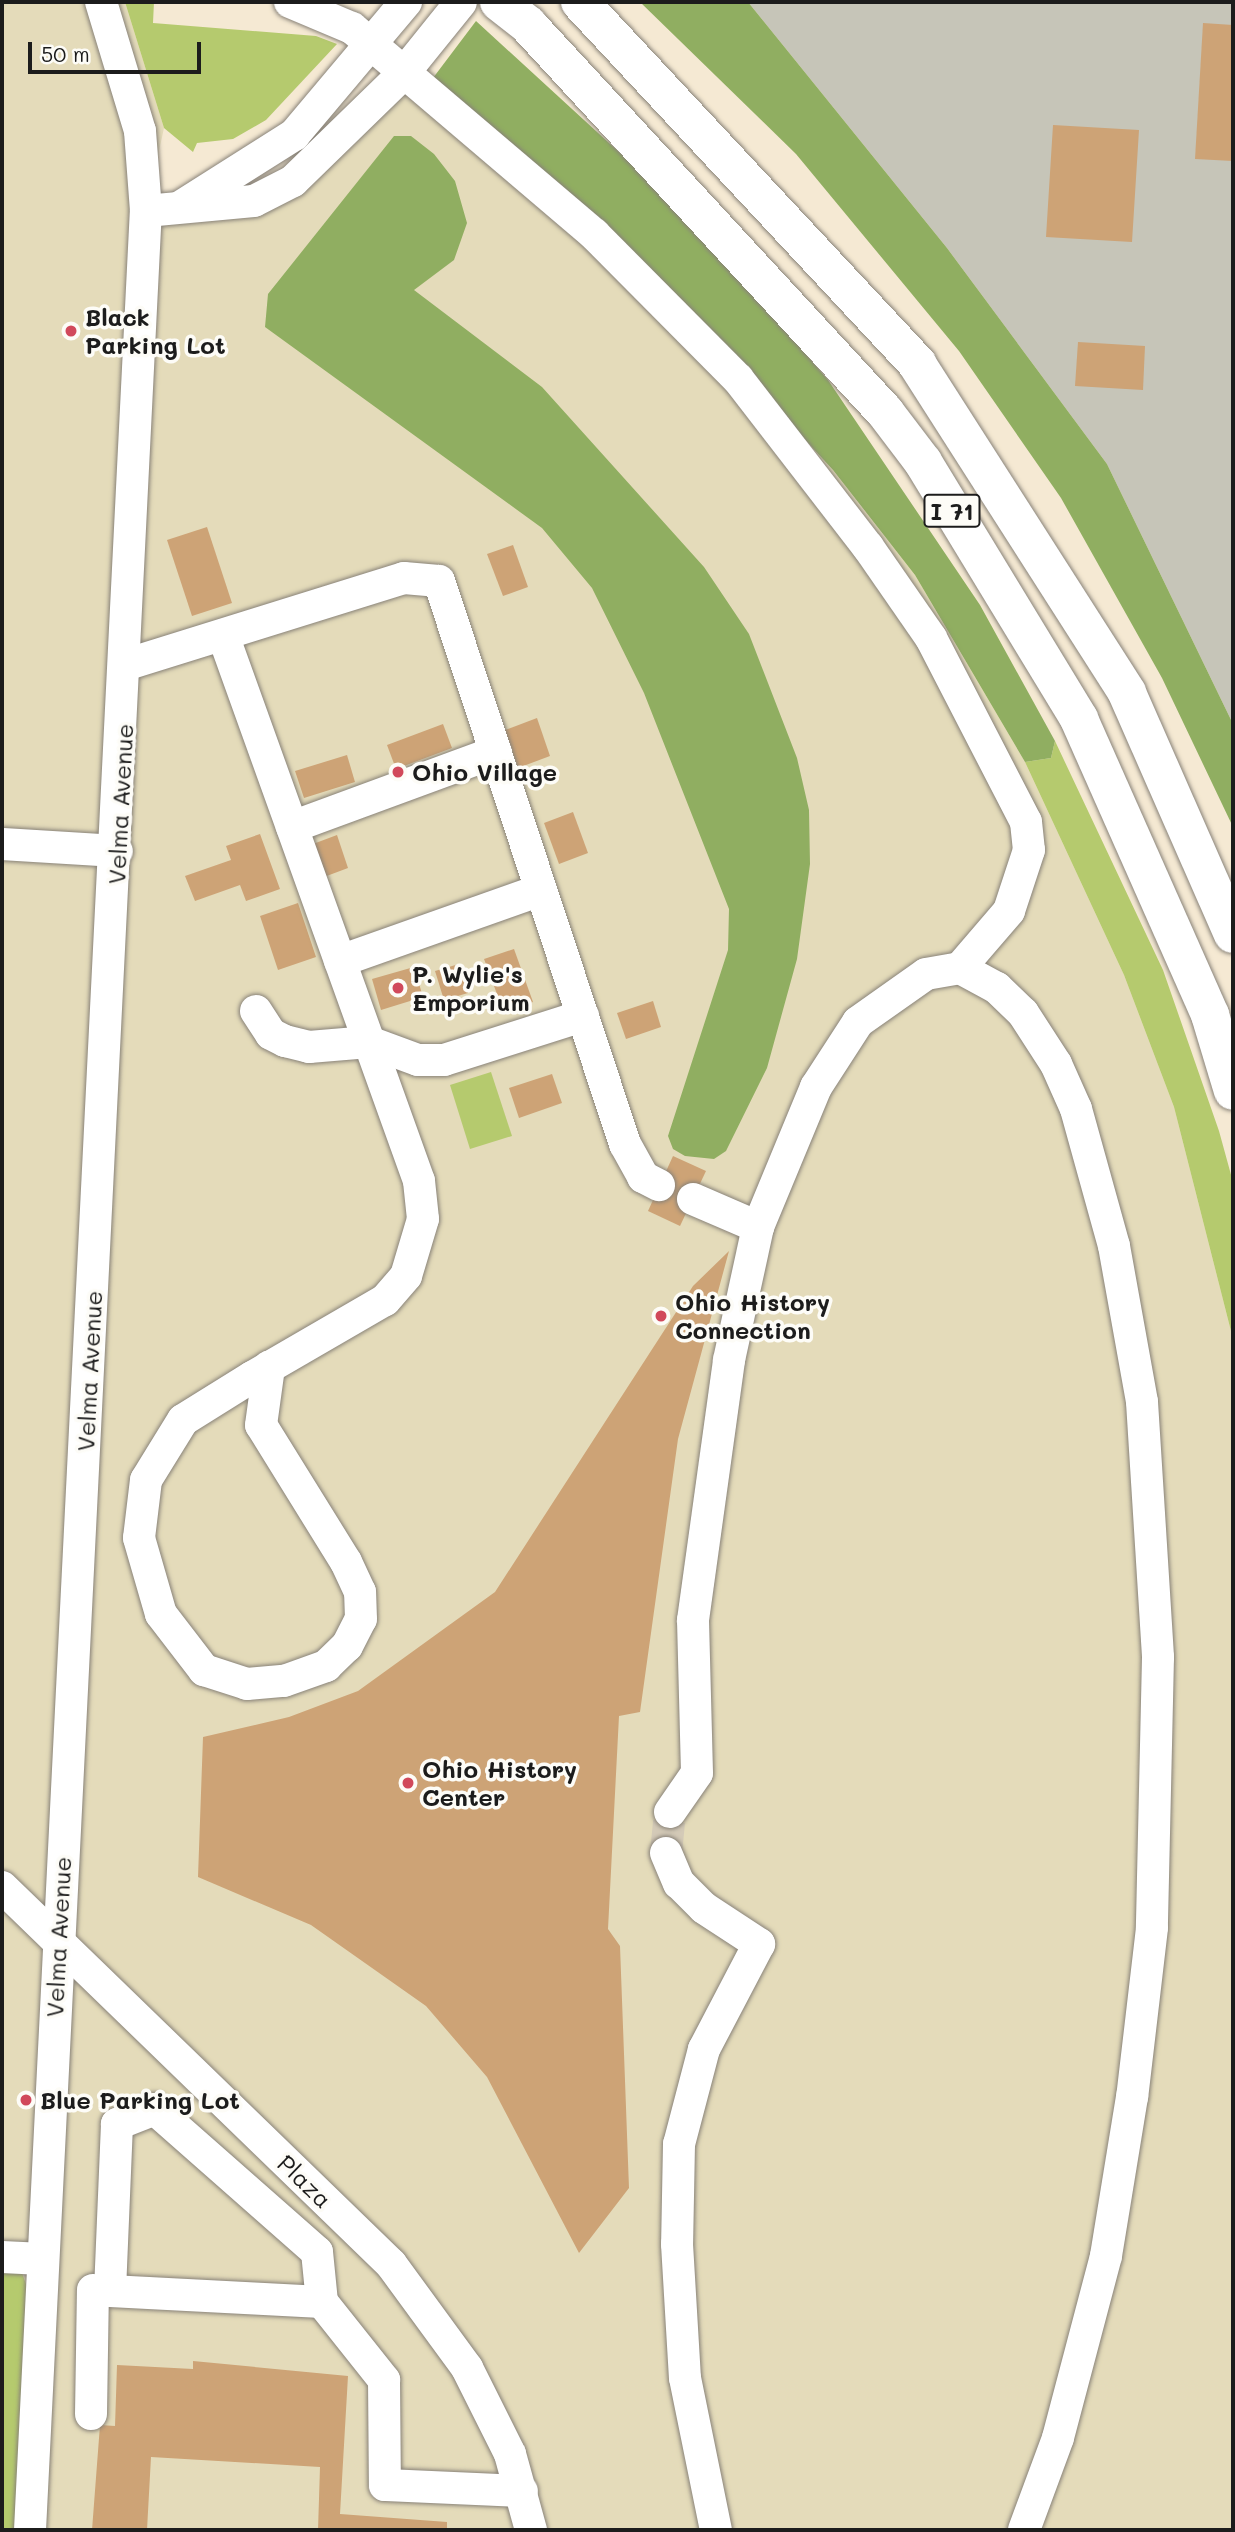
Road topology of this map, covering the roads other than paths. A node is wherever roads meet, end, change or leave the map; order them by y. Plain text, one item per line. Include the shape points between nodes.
1 (101, 2) edge
2 (290, 2) edge
3 (406, 2) edge
4 (461, 2) edge
5 (580, 2) edge
6 (514, 13) edge
7 (372, 46) junction
8 (403, 74) junction
9 (179, 208) junction
10 (146, 211) junction
11 (223, 635) junction
12 (128, 664) junction
13 (496, 752) junction
14 (292, 827) junction
15 (2, 844) edge
16 (117, 851) junction
17 (541, 890) junction
18 (1233, 934) edge
19 (340, 961) junction
20 (960, 968) junction
21 (256, 1011) dead end
22 (583, 1016) junction
23 (369, 1042) junction
24 (1233, 1091) edge
25 (659, 1185) dead end
26 (693, 1199) dead end
27 (758, 1227) junction
28 (270, 1367) junction
29 (206, 1405) junction
30 (261, 1425) junction
31 (670, 1812) tunnel mouth
32 (666, 1853) tunnel mouth
33 (2, 1887) edge
34 (58, 1942) junction
35 (2, 2257) edge
36 (42, 2274) junction
37 (102, 2291) junction
38 (322, 2302) junction
39 (91, 2414) dead end
40 (522, 2491) junction
41 (30, 2530) edge
42 (531, 2530) edge
43 (716, 2530) edge
44 (1024, 2530) edge

1 - 10 street, Velma Avenue via 140,131
2 - 7 street via 352,28
3 - 7 street
4 - 8 street
5 - 18 highway, I 71 via 917,364 1127,693
6 - 24 highway, I 71 via 885,412 923,462 1079,719 1210,1015
7 - 8 street
7 - 9 street via 294,135
8 - 9 street via 293,181 254,201
8 - 20 street via 594,234 738,379 820,480 930,638 1026,822 1029,850 1009,911
9 - 10 street
10 - 12 street, Velma Avenue
11 - 12 street
11 - 13 street via 404,578 439,581
11 - 14 street
12 - 16 street, Velma Avenue
13 - 14 street
13 - 17 street
14 - 19 street
15 - 16 street
16 - 34 street, Velma Avenue
17 - 19 street
17 - 22 street
19 - 23 street
20 - 27 street via 926,974 858,1022 816,1087
20 - 44 street via 997,988 1023,1013 1056,1064 1076,1109 1114,1245 1142,1402 1158,1657 1152,1928 1132,2097 1104,2266 1058,2438
21 - 23 street via 271,1034 285,1041 309,1047
22 - 23 street via 444,1060 418,1060
22 - 25 street via 625,1144 643,1177
23 - 28 street via 419,1181 418,1247 385,1300
26 - 27 street
27 - 31 street via 729,1360 696,1594 697,1773
28 - 29 street
28 - 30 street
29 - 30 street via 230,1408
29 - 30 street via 183,1420 158,1453 140,1507 139,1538 161,1614 182,1646 204,1670 247,1684 326,1667 347,1646 361,1619 360,1592 346,1562
32 - 43 street via 679,1883 704,1908 759,1944 704,2049 679,2144 677,2244 685,2378
33 - 34 street, Plaza
34 - 36 street, Velma Avenue
34 - 40 street, Plaza via 391,2264 467,2368
35 - 36 street
36 - 37 street
36 - 41 street, Velma Avenue
37 - 38 street
37 - 38 street via 117,2124 155,2109 317,2252
37 - 39 street
38 - 40 street via 384,2380 385,2485
40 - 42 street, Plaza

